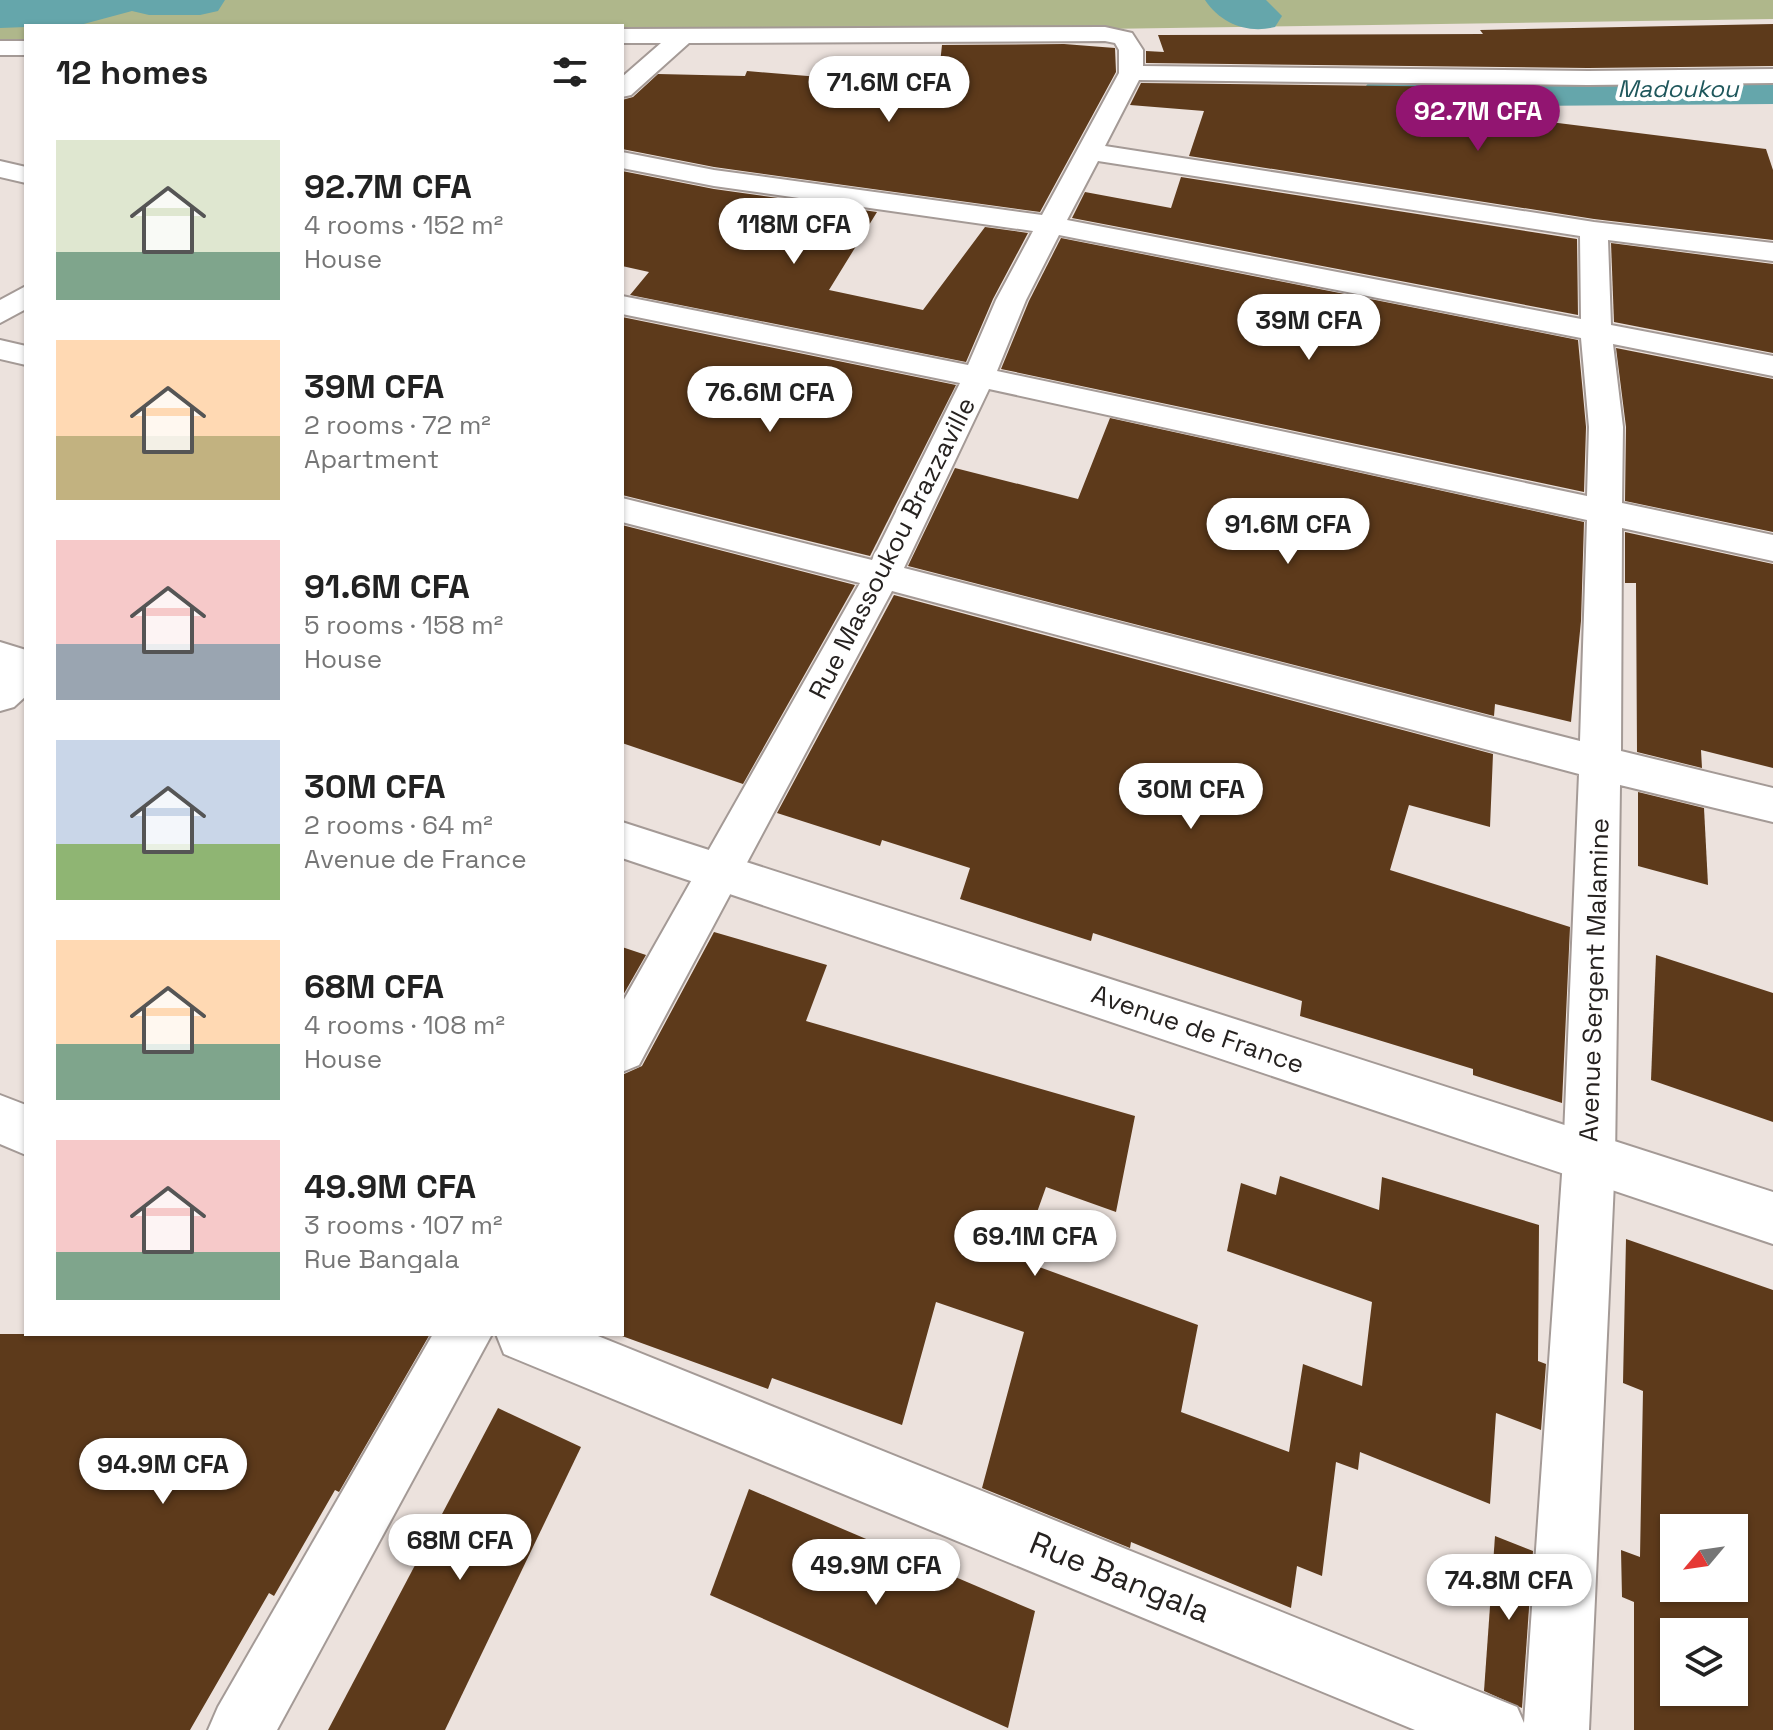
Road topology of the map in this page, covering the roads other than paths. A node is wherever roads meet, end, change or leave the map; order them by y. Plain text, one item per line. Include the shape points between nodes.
1 (684, 35) junction
2 (624, 36) edge
3 (0, 48) edge
4 (24, 48) edge
5 (1131, 73) junction
6 (1773, 76) edge
7 (624, 88) edge
8 (1092, 152) junction
9 (624, 160) edge
10 (0, 169) edge
11 (24, 175) edge
12 (1050, 225) junction
13 (1594, 230) junction
14 (1773, 252) edge
15 (24, 296) edge
16 (624, 305) edge
17 (0, 314) edge
18 (1596, 334) junction
19 (0, 349) edge
20 (24, 355) edge
21 (1773, 366) edge
22 (979, 377) junction
23 (624, 510) edge
24 (1602, 511) junction
25 (1773, 548) edge
26 (883, 574) junction
27 (0, 657) edge
28 (24, 664) edge
29 (24, 674) edge
30 (0, 696) edge
31 (1600, 765) junction
32 (1773, 805) edge
33 (624, 841) edge
34 (722, 870) junction
35 (624, 1045) edge
36 (0, 1119) edge
37 (24, 1129) edge
38 (1589, 1160) junction
39 (1773, 1218) edge
40 (463, 1336) edge
41 (529, 1336) edge
42 (241, 1730) edge
43 (1494, 1730) edge
44 (1556, 1730) edge

1 - 2 street
1 - 5 street via 1105,34 1124,38 1131,50
1 - 7 street
3 - 4 street
5 - 6 street
5 - 8 street, Rue Massoukou Brazzaville
8 - 12 street, Rue Massoukou Brazzaville
8 - 13 street
9 - 12 street
10 - 11 street
12 - 18 street
12 - 22 street, Rue Massoukou Brazzaville
13 - 14 street
13 - 18 street, Avenue Sergent Malamine
15 - 17 street
16 - 22 street
18 - 21 street
18 - 24 street, Avenue Sergent Malamine via 1606,427
19 - 20 street
22 - 24 street
22 - 26 street, Rue Massoukou Brazzaville
23 - 26 street
24 - 25 street
24 - 31 street, Avenue Sergent Malamine
26 - 31 street
26 - 34 street, Rue Massoukou Brazzaville
27 - 28 street
29 - 30 street
31 - 32 street
31 - 38 street, Avenue Sergent Malamine
33 - 34 street, Avenue de France
34 - 35 street, Rue Massoukou Brazzaville
34 - 38 street, Avenue de France
36 - 37 street
38 - 39 street, Avenue de France
38 - 44 street, Avenue Sergent Malamine
40 - 42 street
41 - 43 street, Rue Bangala

